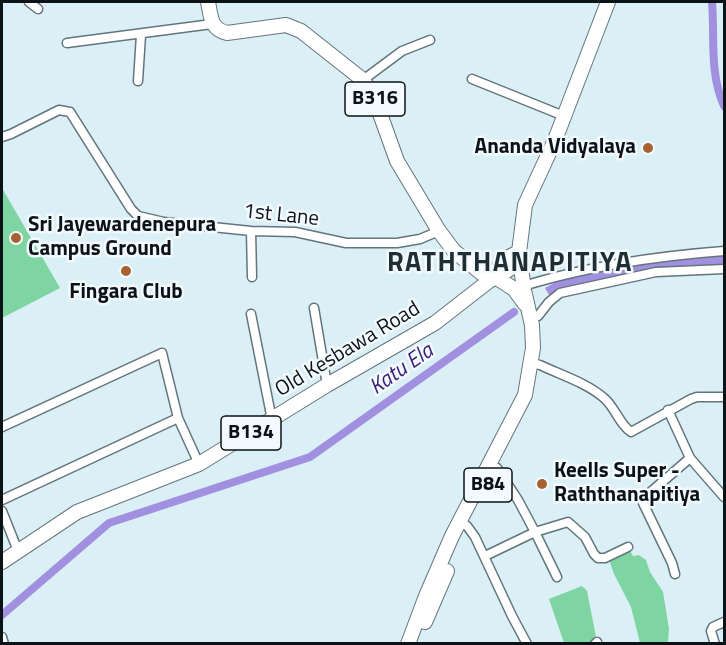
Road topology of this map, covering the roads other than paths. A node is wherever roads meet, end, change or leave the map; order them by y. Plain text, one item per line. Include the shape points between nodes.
1 (29, 2) edge
2 (208, 2) edge
3 (608, 2) edge
4 (617, 2) edge
5 (38, 9) dead end
6 (212, 24) junction
7 (141, 34) junction
8 (430, 40) dead end
9 (67, 43) dead end
10 (472, 79) dead end
11 (363, 80) junction
12 (138, 81) dead end
13 (580, 83) junction
14 (564, 116) junction
15 (2, 137) edge
16 (521, 230) junction
17 (250, 231) junction
18 (439, 231) junction
19 (724, 251) edge
20 (519, 258) junction
21 (504, 259) junction
22 (724, 268) edge
23 (252, 277) dead end
24 (493, 280) junction
25 (530, 284) junction
26 (314, 308) dead end
27 (533, 312) junction
28 (251, 314) dead end
29 (535, 364) junction
30 (327, 385) junction
31 (724, 397) edge
32 (668, 410) junction
33 (178, 418) junction
34 (272, 420) junction
35 (2, 427) edge
36 (690, 458) junction
37 (199, 464) junction
38 (497, 468) junction
39 (724, 497) edge
40 (2, 500) edge
41 (2, 511) edge
42 (464, 524) junction
43 (535, 532) junction
44 (628, 547) dead end
45 (18, 551) junction
46 (485, 556) junction
47 (2, 562) edge
48 (675, 574) dead end
49 (557, 577) dead end
50 (724, 622) edge
51 (2, 637) edge
52 (4, 644) edge
53 (408, 644) edge
54 (417, 644) edge
55 (527, 644) edge
56 (715, 644) edge

1 - 5 street
2 - 6 main road
3 - 13 main road, B84
4 - 13 main road, B84
6 - 7 street
6 - 11 main road, B316 via 227,33 286,25 301,31
7 - 9 street
7 - 12 street
8 - 11 street via 402,51
10 - 14 street
11 - 18 main road, B316 via 374,97 396,160
13 - 14 main road, B84
13 - 25 main road, B84 via 562,143 534,207 526,260
14 - 16 main road, B84 via 525,205
15 - 17 street, 1st Lane via 65,110 138,216
16 - 20 main road, B84
16 - 21 main road, Old Kesbawa Road
17 - 18 street, 1st Lane via 295,232 346,243 397,243
17 - 23 street
18 - 24 main road, B316 via 454,251
19 - 25 street via 641,259
20 - 21 main road
20 - 24 main road, Old Kesbawa Road / B134
20 - 27 main road, B84
21 - 24 main road, Old Kesbawa Road / B134
22 - 27 street via 656,272 560,293
24 - 27 main road via 514,289
24 - 30 main road, Old Kesbawa Road / B134 via 435,322
25 - 27 main road, B84
26 - 30 street
27 - 29 main road, B84 via 541,336
28 - 34 street
29 - 32 street via 596,391 608,401 628,431
29 - 38 main road, B84 via 532,397
29 - 42 main road, B84 via 521,404
30 - 34 main road, Old Kesbawa Road / B134
31 - 32 street via 697,397
32 - 36 street
33 - 35 street via 162,353
33 - 37 street
33 - 40 street
34 - 37 main road, Old Kesbawa Road / B134
36 - 39 street
36 - 48 street via 643,503
37 - 45 main road, Old Kesbawa Road / B134 via 77,512
38 - 42 main road, B84
38 - 43 street
41 - 45 street
42 - 46 street
42 - 53 main road, B84 via 426,596
42 - 54 main road, B84
43 - 44 street via 568,522 585,537 598,558
43 - 46 street
43 - 49 street
45 - 47 main road, Old Kesbawa Road / B134
46 - 55 street
50 - 56 street via 711,631
51 - 52 street

